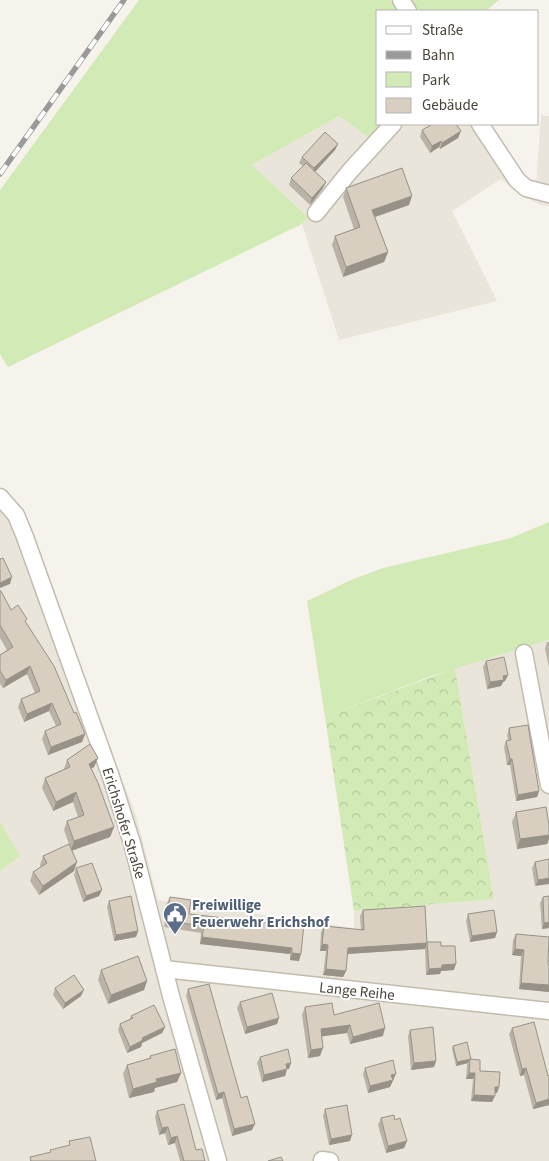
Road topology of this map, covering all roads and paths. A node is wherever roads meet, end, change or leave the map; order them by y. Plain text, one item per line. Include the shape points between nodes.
1 (392, 125) edge
2 (481, 125) edge
3 (549, 194) edge
4 (316, 213) dead end
5 (0, 498) edge
6 (524, 653) dead end
7 (549, 785) edge
8 (164, 969) junction
9 (549, 1011) edge
10 (218, 1161) edge

1 - 4 street
2 - 3 street via 517,180 526,188
5 - 8 street, Erichshofer Straße via 16,515 25,536 110,774 132,843
6 - 7 street
8 - 9 street, Lange Reihe
8 - 10 street, Erichshofer Straße

